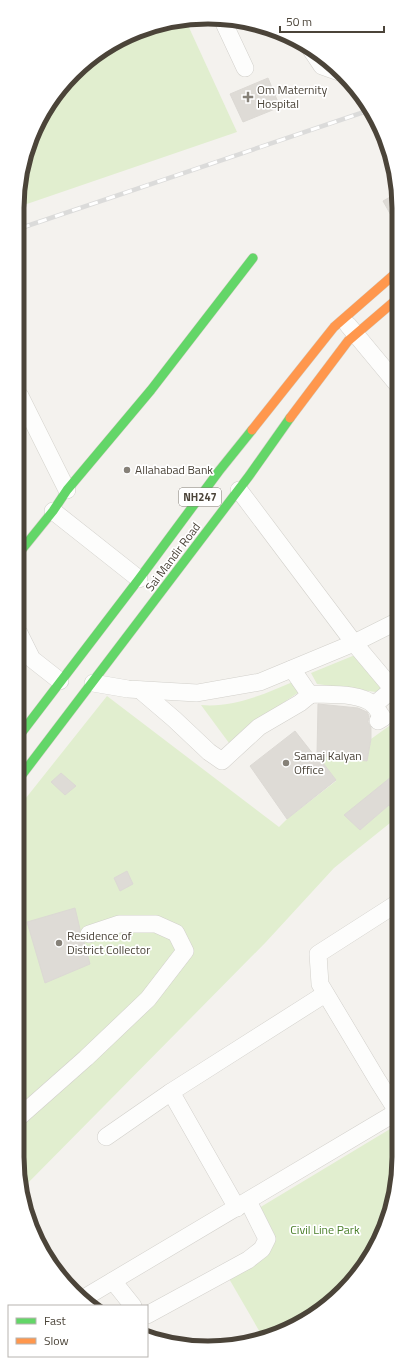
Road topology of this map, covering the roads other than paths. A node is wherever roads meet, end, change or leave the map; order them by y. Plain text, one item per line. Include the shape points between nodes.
1 (225, 25) edge
2 (319, 61) edge
3 (326, 67) edge
4 (245, 68) dead end
5 (253, 258) dead end
6 (392, 276) edge
7 (392, 303) edge
8 (343, 319) junction
9 (356, 334) junction
10 (392, 378) edge
11 (24, 404) edge
12 (67, 490) junction
13 (238, 490) junction
14 (53, 511) junction
15 (24, 547) edge
16 (139, 579) junction
17 (392, 624) edge
18 (354, 643) junction
19 (26, 663) edge
20 (292, 669) junction
21 (60, 681) junction
22 (90, 681) junction
23 (392, 687) edge
24 (140, 690) junction
25 (392, 693) edge
26 (310, 695) junction
27 (374, 705) junction
28 (378, 721) dead end
29 (24, 729) edge
30 (24, 772) edge
31 (392, 907) edge
32 (89, 934) dead end
33 (326, 994) junction
34 (171, 1092) junction
35 (392, 1102) edge
36 (24, 1113) edge
37 (392, 1115) edge
38 (106, 1137) dead end
39 (243, 1204) junction
40 (113, 1281) junction
41 (88, 1296) edge
42 (132, 1305) edge
43 (148, 1314) edge

1 - 4 street
2 - 3 street
5 - 12 main road via 150,390
6 - 8 main road, Sai Mandir Road / NH247
7 - 9 main road, Sai Mandir Road / NH247
8 - 9 street
8 - 16 main road, Sai Mandir Road / NH247 via 219,471
9 - 10 street
9 - 13 main road, Sai Mandir Road / NH247 via 348,341
11 - 12 street
12 - 14 main road
13 - 18 street
13 - 22 main road, Sai Mandir Road / NH247
14 - 15 main road
14 - 16 street
16 - 21 main road, Sai Mandir Road / NH247 via 74,668
17 - 18 street
18 - 20 street
18 - 23 street
19 - 21 street
20 - 24 street via 260,682 197,693
20 - 26 street
21 - 29 main road, Sai Mandir Road / NH247
22 - 24 street
22 - 30 main road, Sai Mandir Road / NH247
24 - 26 street via 222,761 259,726 300,704
25 - 27 street
26 - 27 street via 342,695 368,699
27 - 28 street via 383,718
31 - 33 street via 318,954 320,984
32 - 36 street via 120,924 156,924 176,933 185,951 148,999
33 - 34 street
33 - 35 street
34 - 38 street
34 - 39 street
37 - 39 street
39 - 40 street
39 - 43 street via 267,1239 262,1249 248,1260
40 - 41 street
40 - 42 street

